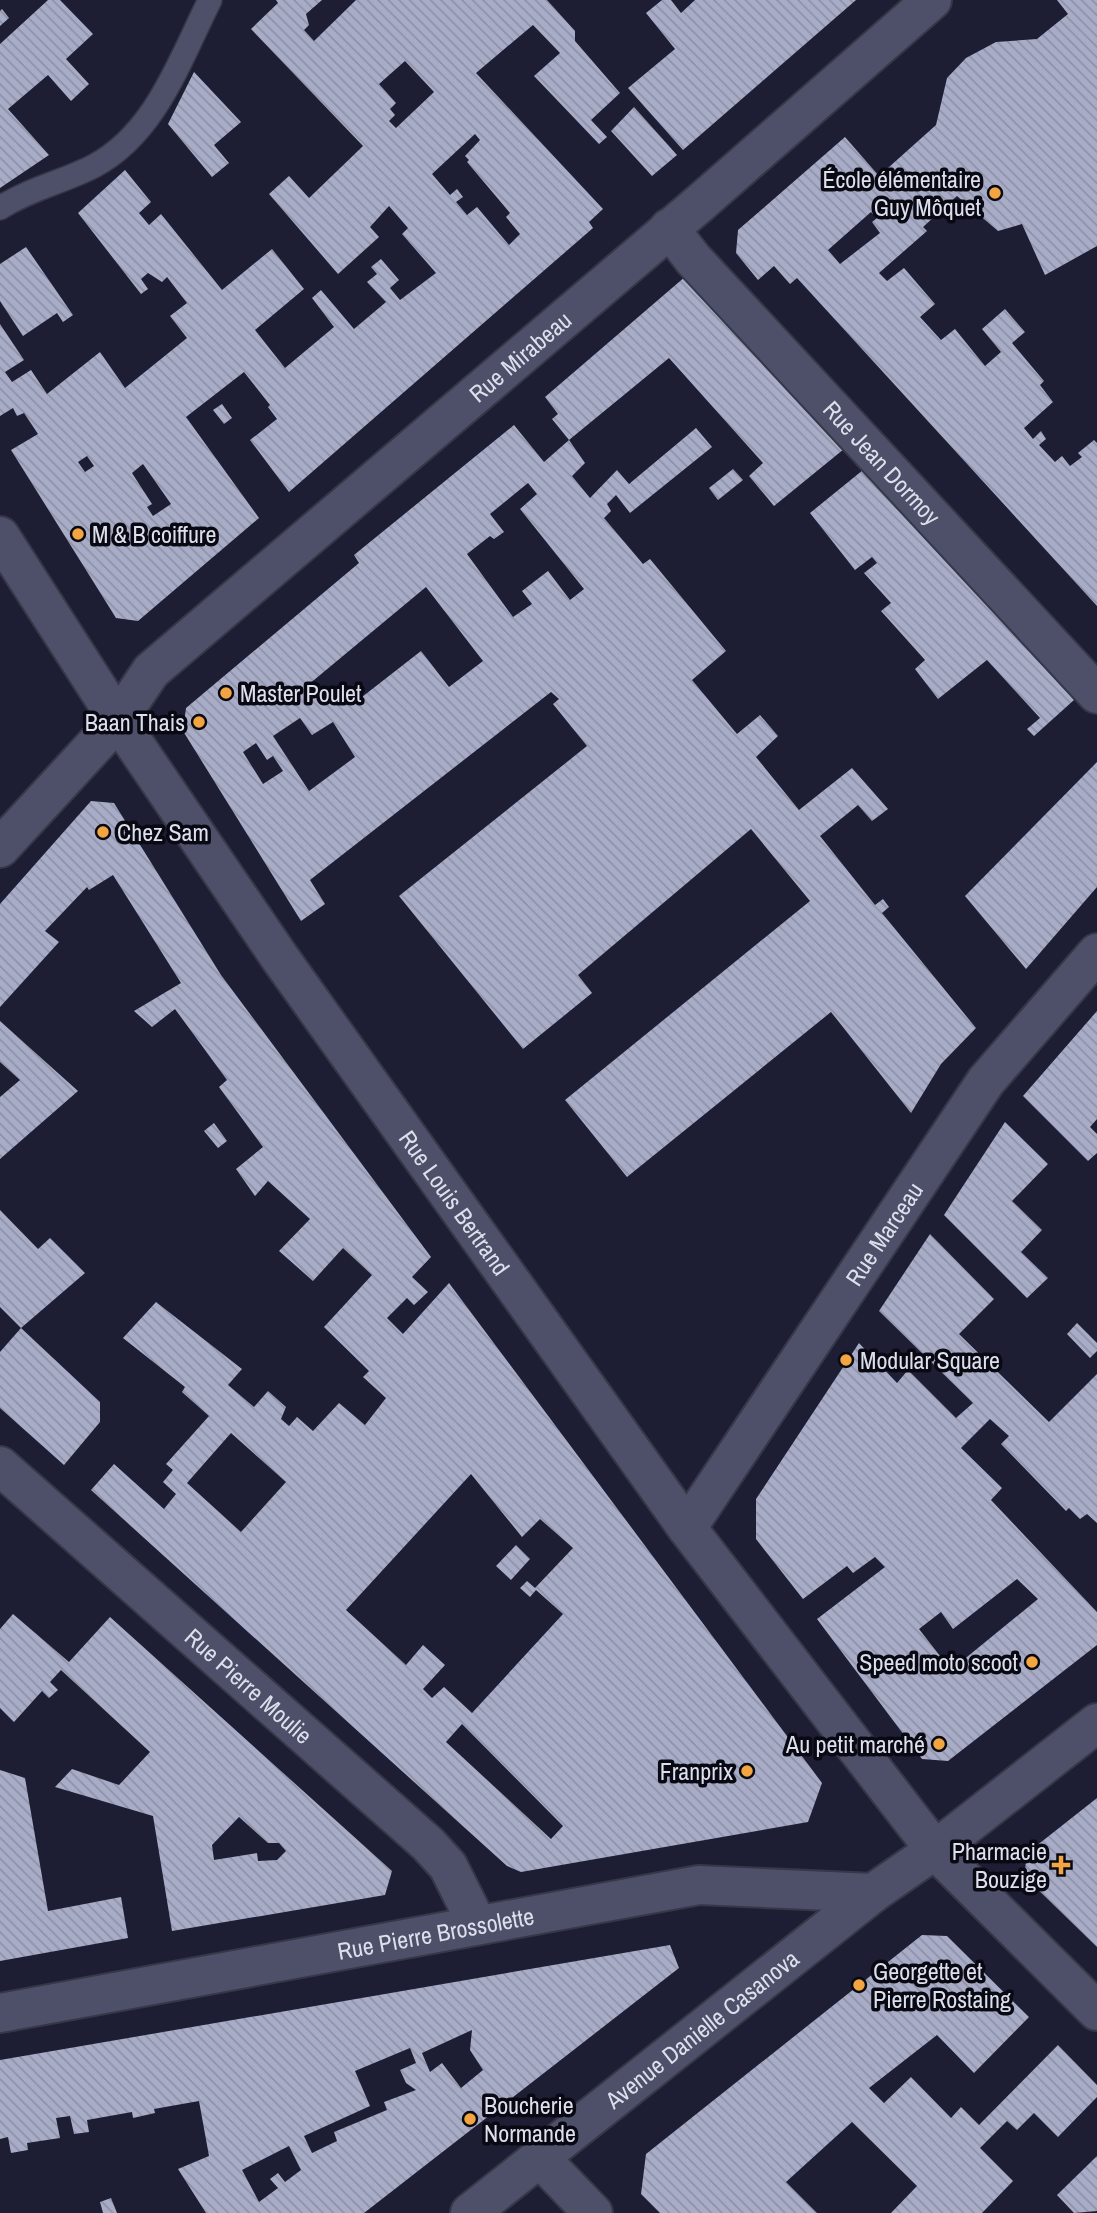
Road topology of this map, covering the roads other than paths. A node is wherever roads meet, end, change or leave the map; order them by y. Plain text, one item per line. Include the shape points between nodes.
1 (210, 0) edge
2 (932, 0) edge
3 (0, 208) edge
4 (669, 228) junction
5 (0, 536) edge
6 (1097, 694) edge
7 (118, 720) junction
8 (0, 848) edge
9 (1097, 953) edge
10 (0, 1466) edge
11 (687, 1528) junction
12 (1097, 1723) edge
13 (935, 1850) junction
14 (873, 1893) junction
15 (477, 1924) junction
16 (1097, 2011) edge
17 (0, 2013) edge
18 (540, 2158) junction
19 (470, 2213) edge
20 (593, 2213) edge

1 - 3 lane via 152,114 130,138 96,165
2 - 4 street, Rue Mirabeau
4 - 6 street, Rue Jean Dormoy
4 - 7 street, Rue Mirabeau via 151,671
5 - 7 street, Rue Louis Bertrand
7 - 8 street, Rue Mirabeau
7 - 11 street, Rue Louis Bertrand via 280,958
9 - 11 street, Rue Marceau via 986,1081
10 - 15 street, Rue Pierre Moulie via 428,1844 448,1866
11 - 13 street, Rue Louis Bertrand
12 - 13 street, Avenue Danielle Casanova
13 - 14 street, Avenue Danielle Casanova
13 - 16 street, Rue Louis Bertrand
14 - 15 street, Rue Pierre Brossolette via 699,1885
14 - 18 street, Avenue Danielle Casanova
15 - 17 street, Rue Pierre Brossolette
18 - 19 street, Avenue Danielle Casanova
18 - 20 street

